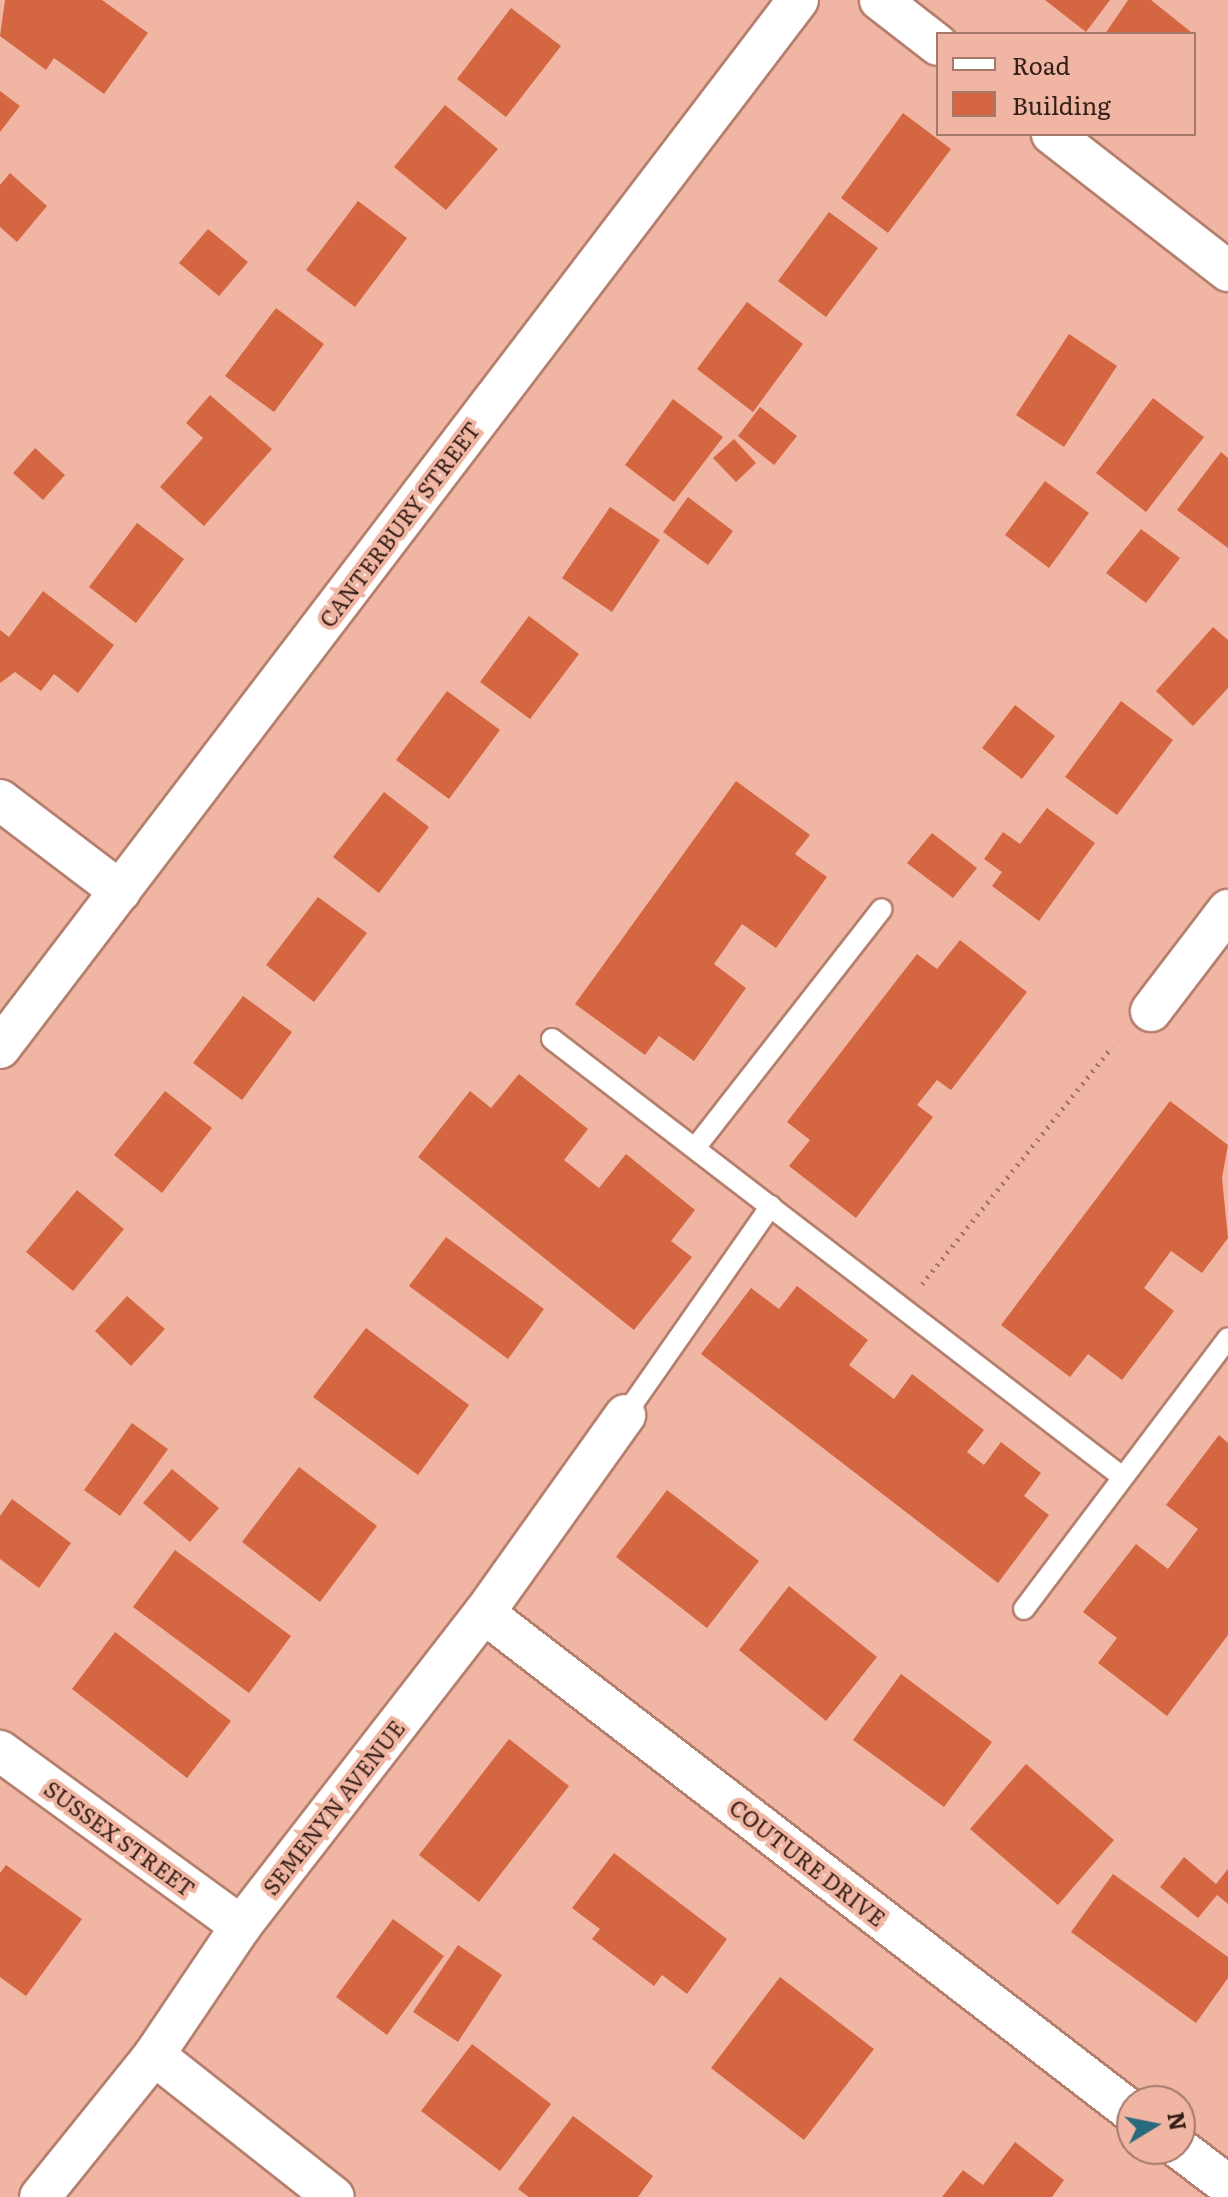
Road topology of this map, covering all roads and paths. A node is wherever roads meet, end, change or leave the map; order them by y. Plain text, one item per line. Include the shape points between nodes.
1 (798, 0) edge
2 (880, 0) edge
3 (936, 43) edge
4 (1055, 136) edge
5 (1228, 271) edge
6 (0, 800) edge
7 (120, 891) junction
8 (882, 909) dead end
9 (1228, 910) edge
10 (1151, 1011) dead end
11 (552, 1039) dead end
12 (1112, 1047) dead end
13 (0, 1048) edge
14 (695, 1148) junction
15 (771, 1206) junction
16 (903, 1306) junction
17 (1228, 1338) edge
18 (625, 1415) joint
19 (1121, 1476) junction
20 (1024, 1609) dead end
21 (484, 1613) junction
22 (0, 1751) edge
23 (241, 1926) junction
24 (154, 2055) junction
25 (1116, 2100) edge
26 (1196, 2163) edge
27 (1223, 2187) edge
28 (40, 2197) edge
29 (334, 2197) edge

1 - 7 street, CANTERBURY STREET
2 - 3 street
4 - 5 street
6 - 7 street
7 - 13 street, CANTERBURY STREET
8 - 14 lane
9 - 10 street
11 - 14 lane
12 - 16 path
14 - 15 lane
15 - 16 lane
15 - 18 lane
16 - 19 lane
17 - 19 lane
18 - 21 street, SEMENYN AVENUE
19 - 20 lane
21 - 23 street, SEMENYN AVENUE
21 - 25 street, COUTURE DRIVE
22 - 23 street, SUSSEX STREET
23 - 24 street, SEMENYN AVENUE
24 - 28 street, SEMENYN AVENUE
24 - 29 street
26 - 27 street

